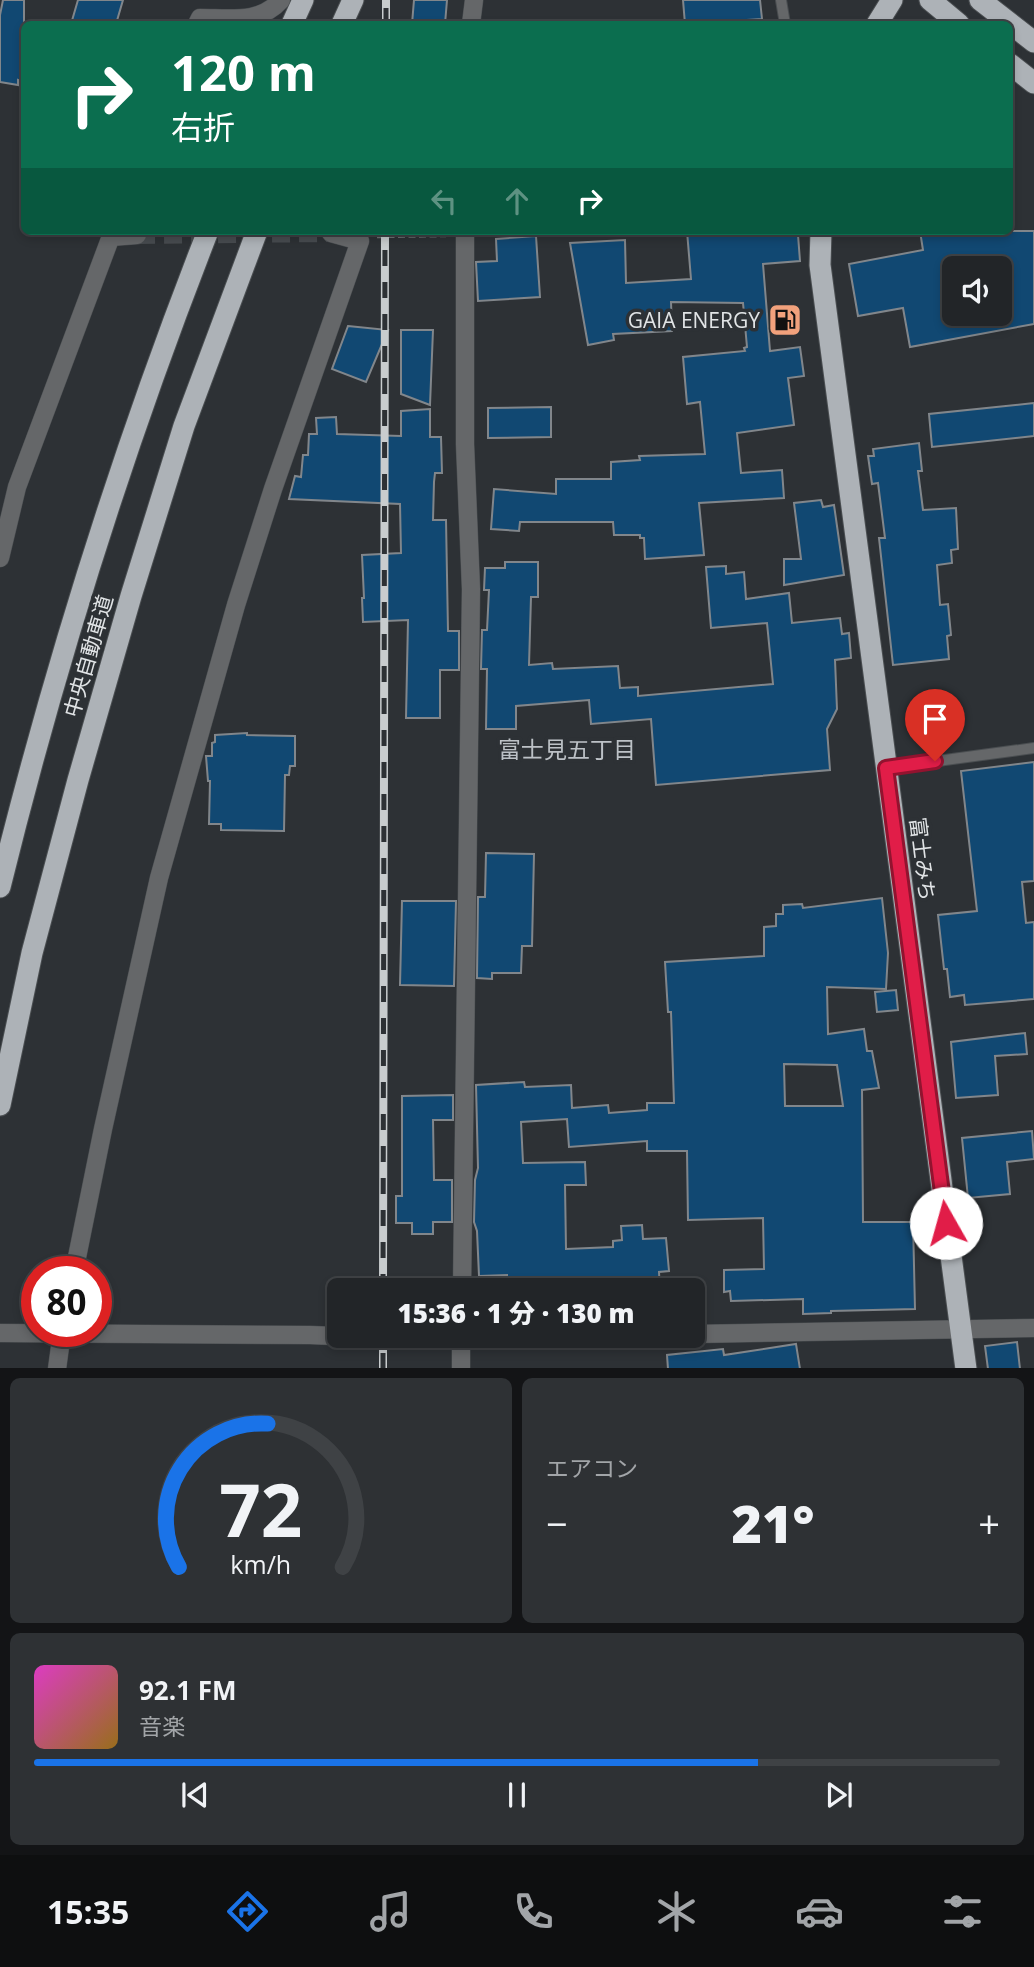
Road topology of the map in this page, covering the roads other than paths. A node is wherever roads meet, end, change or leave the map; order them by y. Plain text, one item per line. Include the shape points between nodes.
1 (281, 0) edge
2 (303, 0) edge
3 (353, 0) edge
4 (474, 0) edge
5 (781, 0) edge
6 (892, 0) edge
7 (930, 0) edge
8 (980, 0) edge
9 (200, 14) edge
10 (293, 21) edge
11 (343, 21) edge
12 (471, 21) edge
13 (784, 21) edge
14 (879, 21) edge
15 (955, 21) edge
16 (1007, 21) edge
17 (1013, 26) edge
18 (1034, 42) edge
19 (1013, 66) edge
20 (1034, 83) edge
21 (112, 235) edge
22 (206, 235) edge
23 (256, 235) edge
24 (338, 235) edge
25 (465, 235) edge
26 (821, 235) edge
27 (0, 558) edge
28 (1034, 748) edge
29 (886, 768) junction
30 (0, 887) edge
31 (0, 1105) edge
32 (77, 1256) edge
33 (462, 1278) edge
34 (1034, 1328) edge
35 (960, 1330) junction
36 (0, 1333) edge
37 (21, 1333) edge
38 (112, 1333) edge
39 (705, 1334) edge
40 (327, 1336) edge
41 (60, 1347) edge
42 (461, 1348) edge
43 (57, 1368) edge
44 (461, 1368) edge
45 (966, 1368) edge

1 - 9 street via 256,17
2 - 10 highway
3 - 11 highway
4 - 12 street
5 - 13 lane
6 - 14 highway
7 - 15 highway
8 - 16 highway
17 - 18 highway
19 - 20 highway
21 - 27 street via 17,487
22 - 30 highway, 中央自動車道 via 115,488 58,670
23 - 31 highway, 中央自動車道 via 184,426 131,596 32,953
24 - 32 street via 360,241 236,605 159,878
25 - 33 street via 465,444 471,589
26 - 29 highway, 富士みち via 820,265
28 - 29 lane
29 - 35 highway, 富士みち
34 - 35 street
35 - 39 street
35 - 45 highway, 富士みち
36 - 37 street
38 - 40 street
41 - 43 street
42 - 44 street

